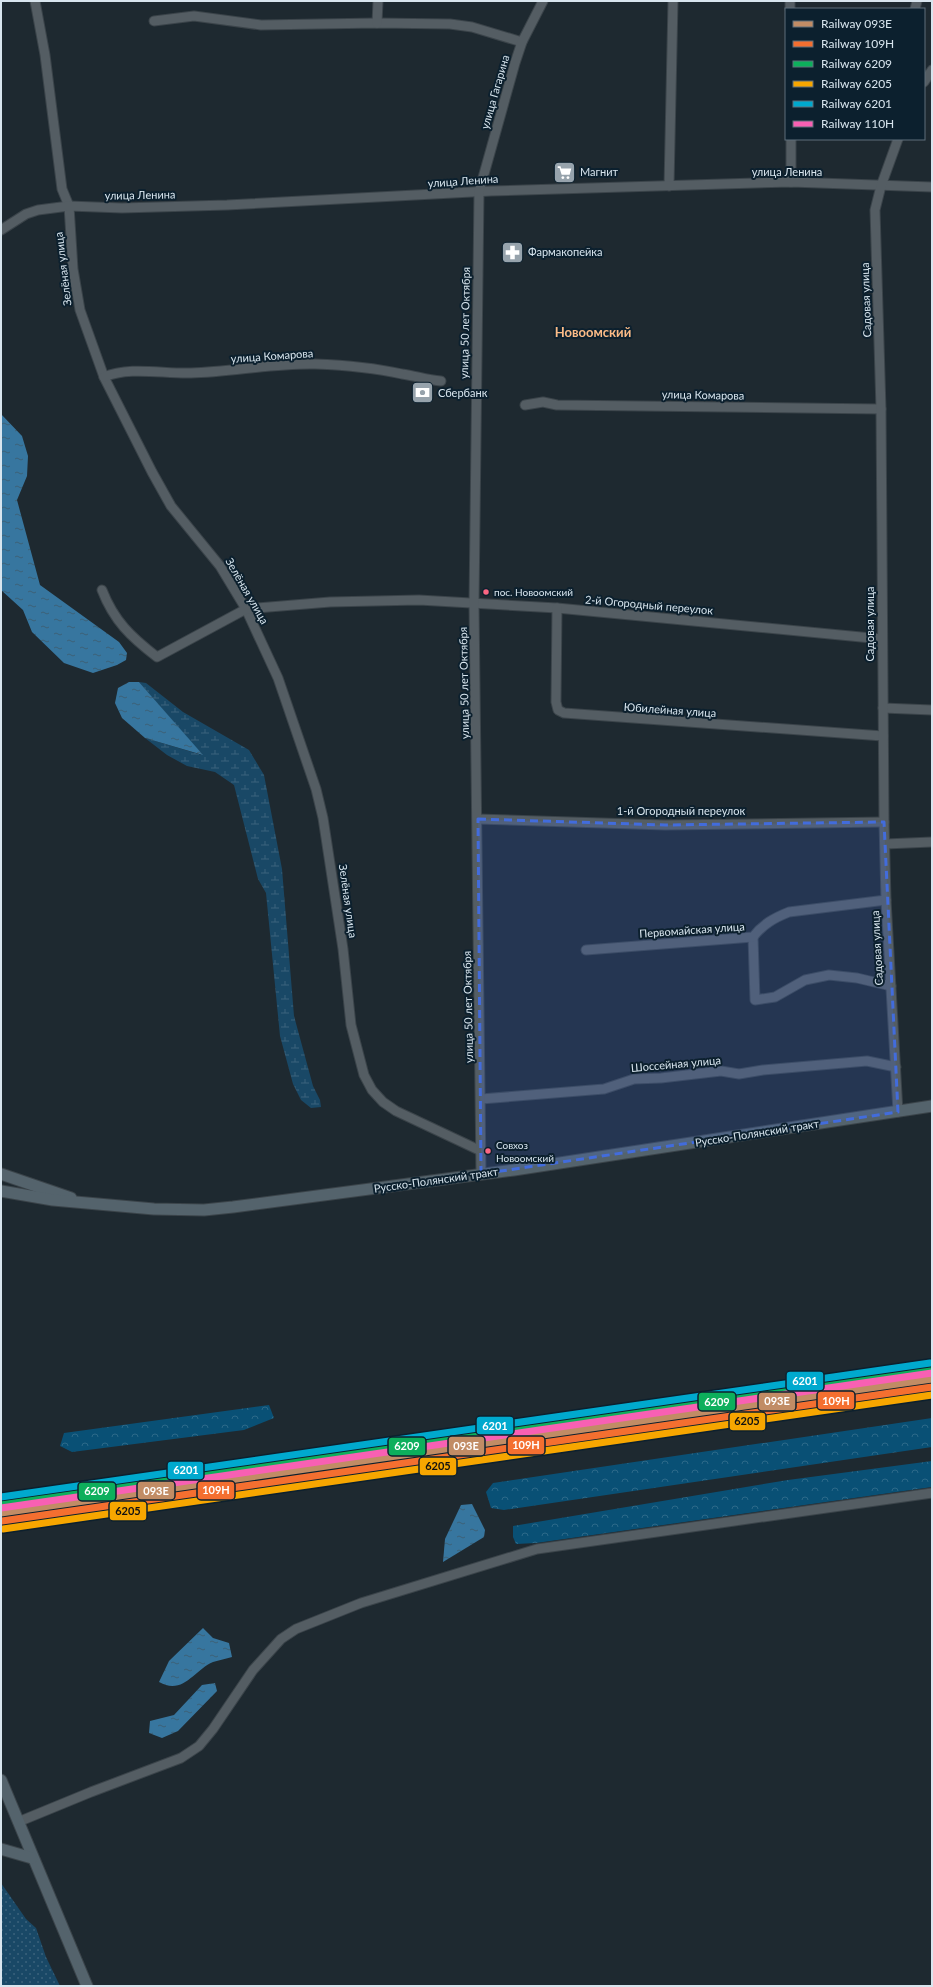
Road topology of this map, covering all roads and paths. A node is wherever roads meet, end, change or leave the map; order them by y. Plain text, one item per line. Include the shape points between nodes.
1 (36, 1) edge
2 (378, 1) edge
3 (542, 1) edge
4 (673, 1) edge
5 (154, 21) dead end
6 (377, 23) junction
7 (522, 42) junction
8 (932, 70) edge
9 (925, 80) edge
10 (791, 140) edge
11 (898, 140) edge
12 (791, 182) junction
13 (669, 186) junction
14 (881, 186) junction
15 (932, 187) edge
16 (479, 192) junction
17 (69, 206) junction
18 (1, 230) edge
19 (104, 377) junction
20 (441, 381) dead end
21 (524, 405) dead end
22 (881, 409) junction
23 (102, 590) dead end
24 (474, 604) junction
25 (557, 608) junction
26 (246, 609) junction
27 (882, 639) junction
28 (883, 708) junction
29 (932, 710) edge
30 (883, 736) junction
31 (478, 819) junction
32 (884, 822) junction
33 (932, 842) edge
34 (885, 844) junction
35 (886, 900) junction
36 (753, 937) junction
37 (586, 950) dead end
38 (890, 986) junction
39 (896, 1067) junction
40 (482, 1099) junction
41 (932, 1106) edge
42 (898, 1112) junction
43 (481, 1151) junction
44 (1, 1174) edge
45 (481, 1174) junction
46 (1, 1191) edge
47 (81, 1201) junction
48 (932, 1492) edge
49 (1, 1780) edge
50 (18, 1822) junction
51 (1, 1849) edge
52 (32, 1858) junction
53 (87, 1986) edge

1 - 17 street, Зелёная улица via 62,189
2 - 6 street
3 - 7 street, улица Гагарина
4 - 13 street
5 - 6 street via 194,16 261,25
6 - 7 street via 465,26
7 - 16 street, улица Гагарина
8 - 9 street
10 - 12 street
11 - 14 street, Садовая улица
12 - 13 street, улица Ленина
12 - 14 street, улица Ленина
13 - 16 street, улица Ленина
14 - 15 street, улица Ленина
14 - 22 street, Садовая улица via 875,210
16 - 17 street, улица Ленина via 227,205 122,208
16 - 24 street, улица 50 лет Октября
17 - 18 street, улица Ленина via 26,214
17 - 19 street, Зелёная улица via 73,269 80,310
19 - 20 street, улица Комарова via 126,371 190,373 315,364
19 - 26 street, Зелёная улица via 172,506 220,566
21 - 22 street, улица Комарова via 543,402 557,405
22 - 27 street, Садовая улица
23 - 26 street via 110,609 132,638 157,657
24 - 25 street, 2-й Огородный переулок
24 - 26 street, 2-й Огородный переулок via 419,600 317,603
24 - 31 street, улица 50 лет Октября
25 - 27 street, 2-й Огородный переулок
25 - 30 street, Юбилейная улица via 556,702 558,710 564,713
26 - 43 street, Зелёная улица via 278,678 316,789 331,866 351,1025 364,1075 372,1090 396,1111
27 - 28 street, Садовая улица
28 - 29 street
28 - 30 street, Садовая улица
30 - 32 street, Садовая улица
31 - 32 street, 1-й Огородный переулок via 665,825
31 - 40 street, улица 50 лет Октября
32 - 34 street, Садовая улица
33 - 34 street
34 - 35 street, Садовая улица
35 - 36 street, Первомайская улица via 789,912 774,918
35 - 38 street, Садовая улица
36 - 37 street, Первомайская улица
36 - 38 street via 754,1000 775,997 805,980 829,975 857,978
38 - 39 street, Садовая улица
39 - 40 street, Шоссейная улица via 867,1061 763,1070 745,1074 721,1071 634,1079 604,1089
39 - 42 street, Садовая улица
40 - 43 street, улица 50 лет Октября
41 - 42 main road, Русско-Полянский тракт
42 - 45 main road, Русско-Полянский тракт
43 - 45 street, улица 50 лет Октября
44 - 47 main road, Русско-Полянский тракт
45 - 47 main road, Русско-Полянский тракт via 204,1210 154,1209
46 - 47 main road, Русско-Полянский тракт via 53,1200
48 - 50 street via 537,1549 361,1603 296,1629 281,1639 253,1670 199,1746 181,1758
49 - 50 main road
50 - 52 main road
51 - 52 main road
52 - 53 main road

